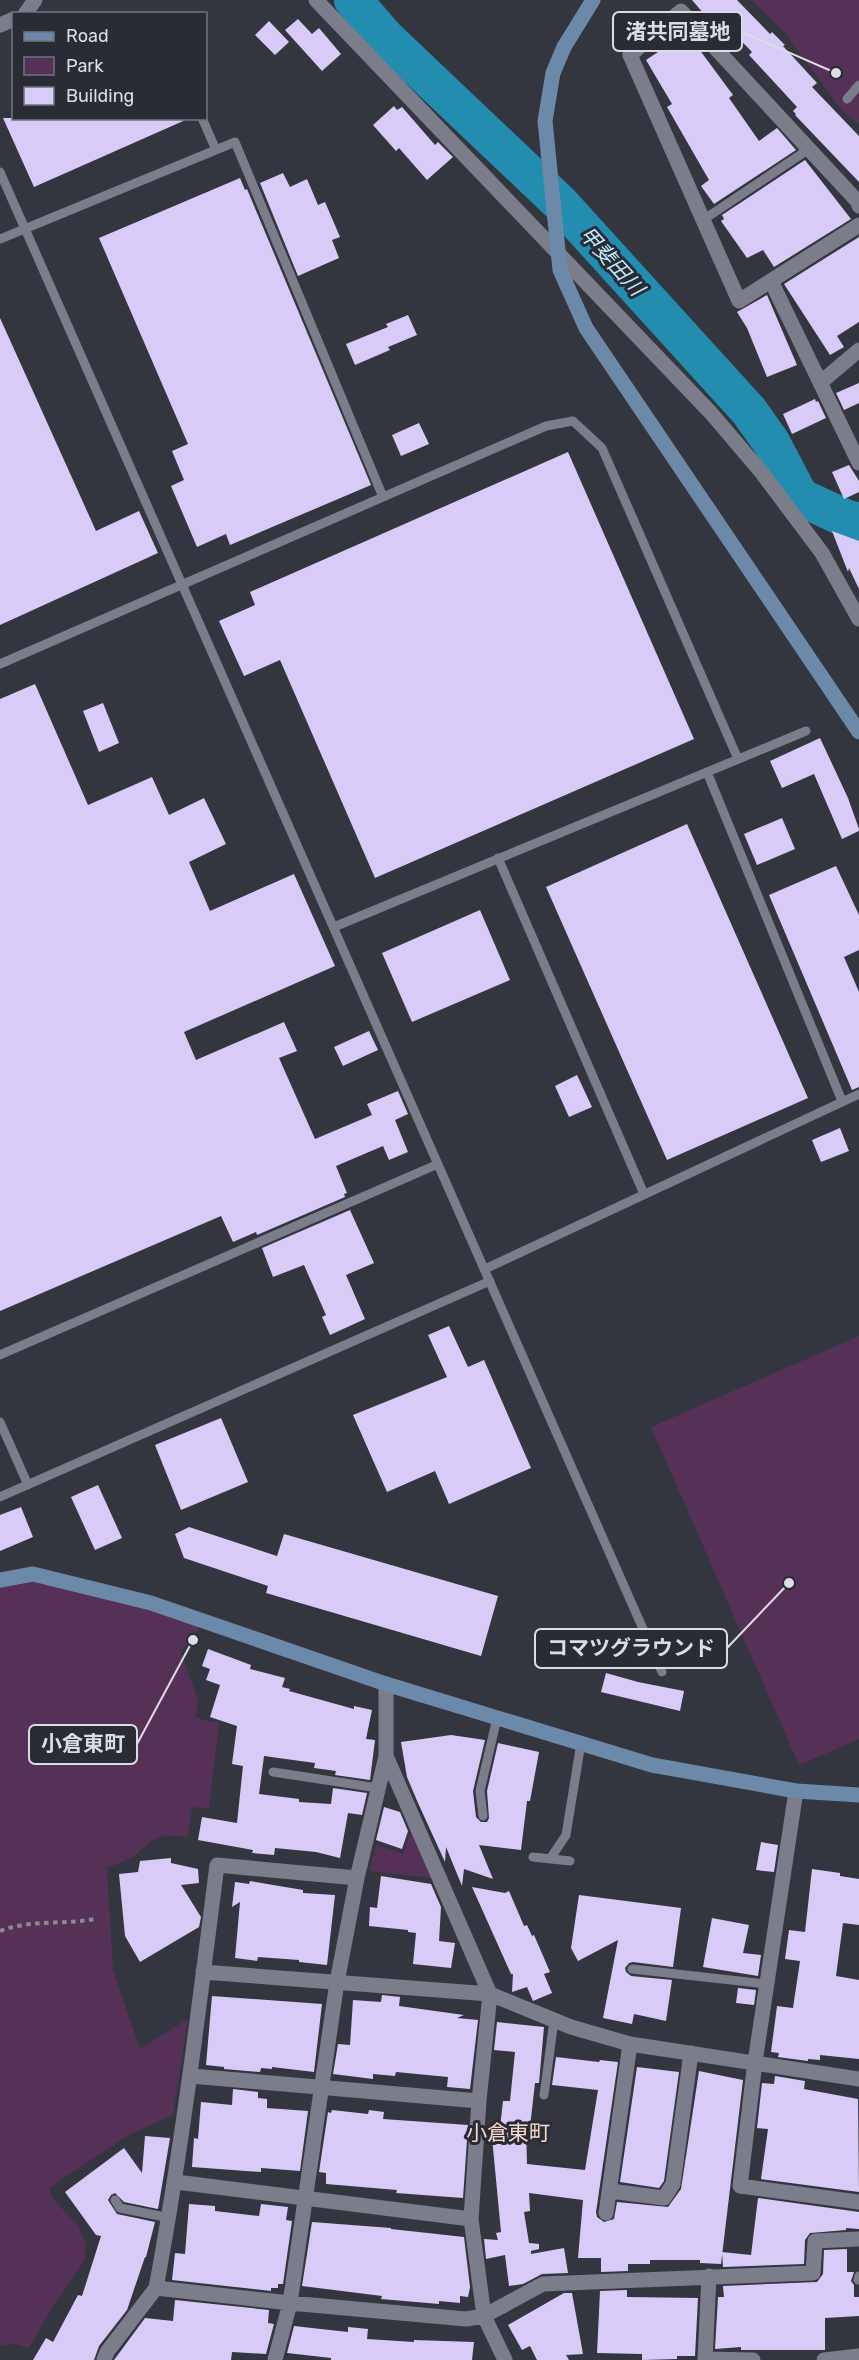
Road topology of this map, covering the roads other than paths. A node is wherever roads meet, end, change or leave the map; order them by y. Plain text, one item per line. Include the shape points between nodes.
1 (316, 0) edge
2 (593, 0) edge
3 (859, 85) edge
4 (847, 99) dead end
5 (203, 120) edge
6 (809, 149) junction
7 (216, 150) junction
8 (0, 172) edge
9 (859, 206) edge
10 (703, 220) junction
11 (859, 225) edge
12 (25, 229) junction
13 (0, 239) edge
14 (558, 252) junction
15 (771, 281) junction
16 (859, 350) edge
17 (820, 383) junction
18 (859, 463) edge
19 (383, 496) junction
20 (182, 585) junction
21 (859, 619) edge
22 (0, 664) edge
23 (806, 731) dead end
24 (859, 732) edge
25 (738, 759) junction
26 (707, 772) junction
27 (498, 858) junction
28 (334, 927) junction
29 (859, 1094) edge
30 (842, 1101) junction
31 (438, 1164) junction
32 (644, 1194) junction
33 (485, 1269) junction
34 (490, 1281) junction
35 (0, 1355) edge
36 (0, 1422) edge
37 (28, 1485) junction
38 (0, 1497) edge
39 (0, 1580) edge
40 (662, 1672) dead end
41 (386, 1684) junction
42 (497, 1718) junction
43 (581, 1743) junction
44 (386, 1756) junction
45 (273, 1772) dead end
46 (378, 1788) junction
47 (796, 1791) junction
48 (859, 1795) edge
49 (483, 1816) dead end
50 (533, 1857) dead end
51 (550, 1859) junction
52 (570, 1861) dead end
53 (357, 1878) junction
54 (632, 1969) dead end
55 (203, 1972) junction
56 (337, 1982) junction
57 (767, 1984) junction
58 (490, 1994) junction
59 (555, 2020) junction
60 (630, 2044) junction
61 (691, 2053) junction
62 (755, 2062) junction
63 (191, 2076) junction
64 (859, 2079) edge
65 (323, 2087) junction
66 (544, 2095) dead end
67 (478, 2101) junction
68 (176, 2182) junction
69 (610, 2192) junction
70 (306, 2197) junction
71 (114, 2200) dead end
72 (859, 2202) edge
73 (606, 2213) dead end
74 (170, 2218) junction
75 (471, 2219) junction
76 (859, 2239) edge
77 (709, 2276) junction
78 (156, 2288) junction
79 (290, 2303) junction
80 (484, 2316) junction
81 (859, 2356) edge
82 (104, 2360) edge
83 (275, 2360) edge
84 (505, 2360) edge
85 (705, 2360) edge
86 (753, 2360) edge
87 (824, 2360) edge

1 - 14 street
2 - 14 street via 560,55 545,121
3 - 4 lane
5 - 7 lane
6 - 9 street
6 - 10 lane
6 - 10 street via 681,11 630,55
7 - 12 lane
7 - 19 lane via 235,142
8 - 12 lane
10 - 15 street via 739,301
11 - 15 street
12 - 13 lane
12 - 20 lane
14 - 21 street via 711,413 762,474 822,553
14 - 24 street via 560,270 586,328
15 - 17 street
16 - 17 street
17 - 18 street
19 - 20 lane
19 - 25 lane via 546,426 573,421 602,448
20 - 22 lane
20 - 28 lane
23 - 25 lane
25 - 26 lane
26 - 27 lane
26 - 30 lane
27 - 28 lane
27 - 32 lane
28 - 31 lane
29 - 30 lane
30 - 32 lane
31 - 33 lane
31 - 35 lane
32 - 33 lane
33 - 34 lane
34 - 37 lane
34 - 40 lane
36 - 37 lane
37 - 38 lane
39 - 41 street via 33,1574 151,1603
41 - 42 street
41 - 44 street
42 - 43 street
42 - 49 lane via 480,1791
43 - 47 street via 652,1765
43 - 51 lane via 566,1835
44 - 46 street
44 - 58 street
45 - 46 lane
46 - 53 street
47 - 48 street
47 - 57 street
50 - 51 lane
51 - 52 lane
53 - 55 street via 217,1865
53 - 56 street
54 - 57 lane
55 - 56 street
55 - 63 street
56 - 58 street
56 - 65 street
57 - 62 street
58 - 59 street
58 - 67 street
59 - 60 street
59 - 66 lane
60 - 61 street
60 - 69 street
61 - 62 street
61 - 69 street via 673,2184 664,2199
62 - 64 street
62 - 72 street via 740,2186
63 - 65 street
63 - 68 street
65 - 67 street
65 - 70 street
67 - 75 street
68 - 70 street
68 - 74 street
69 - 73 street
70 - 75 street
70 - 79 street
71 - 74 lane via 120,2208
74 - 78 street
75 - 80 street
76 - 77 street via 815,2241 813,2273
77 - 80 street via 543,2284
77 - 85 street
78 - 79 street
78 - 82 street
79 - 80 street via 466,2319
79 - 83 street
80 - 84 street
81 - 87 street
85 - 86 street

